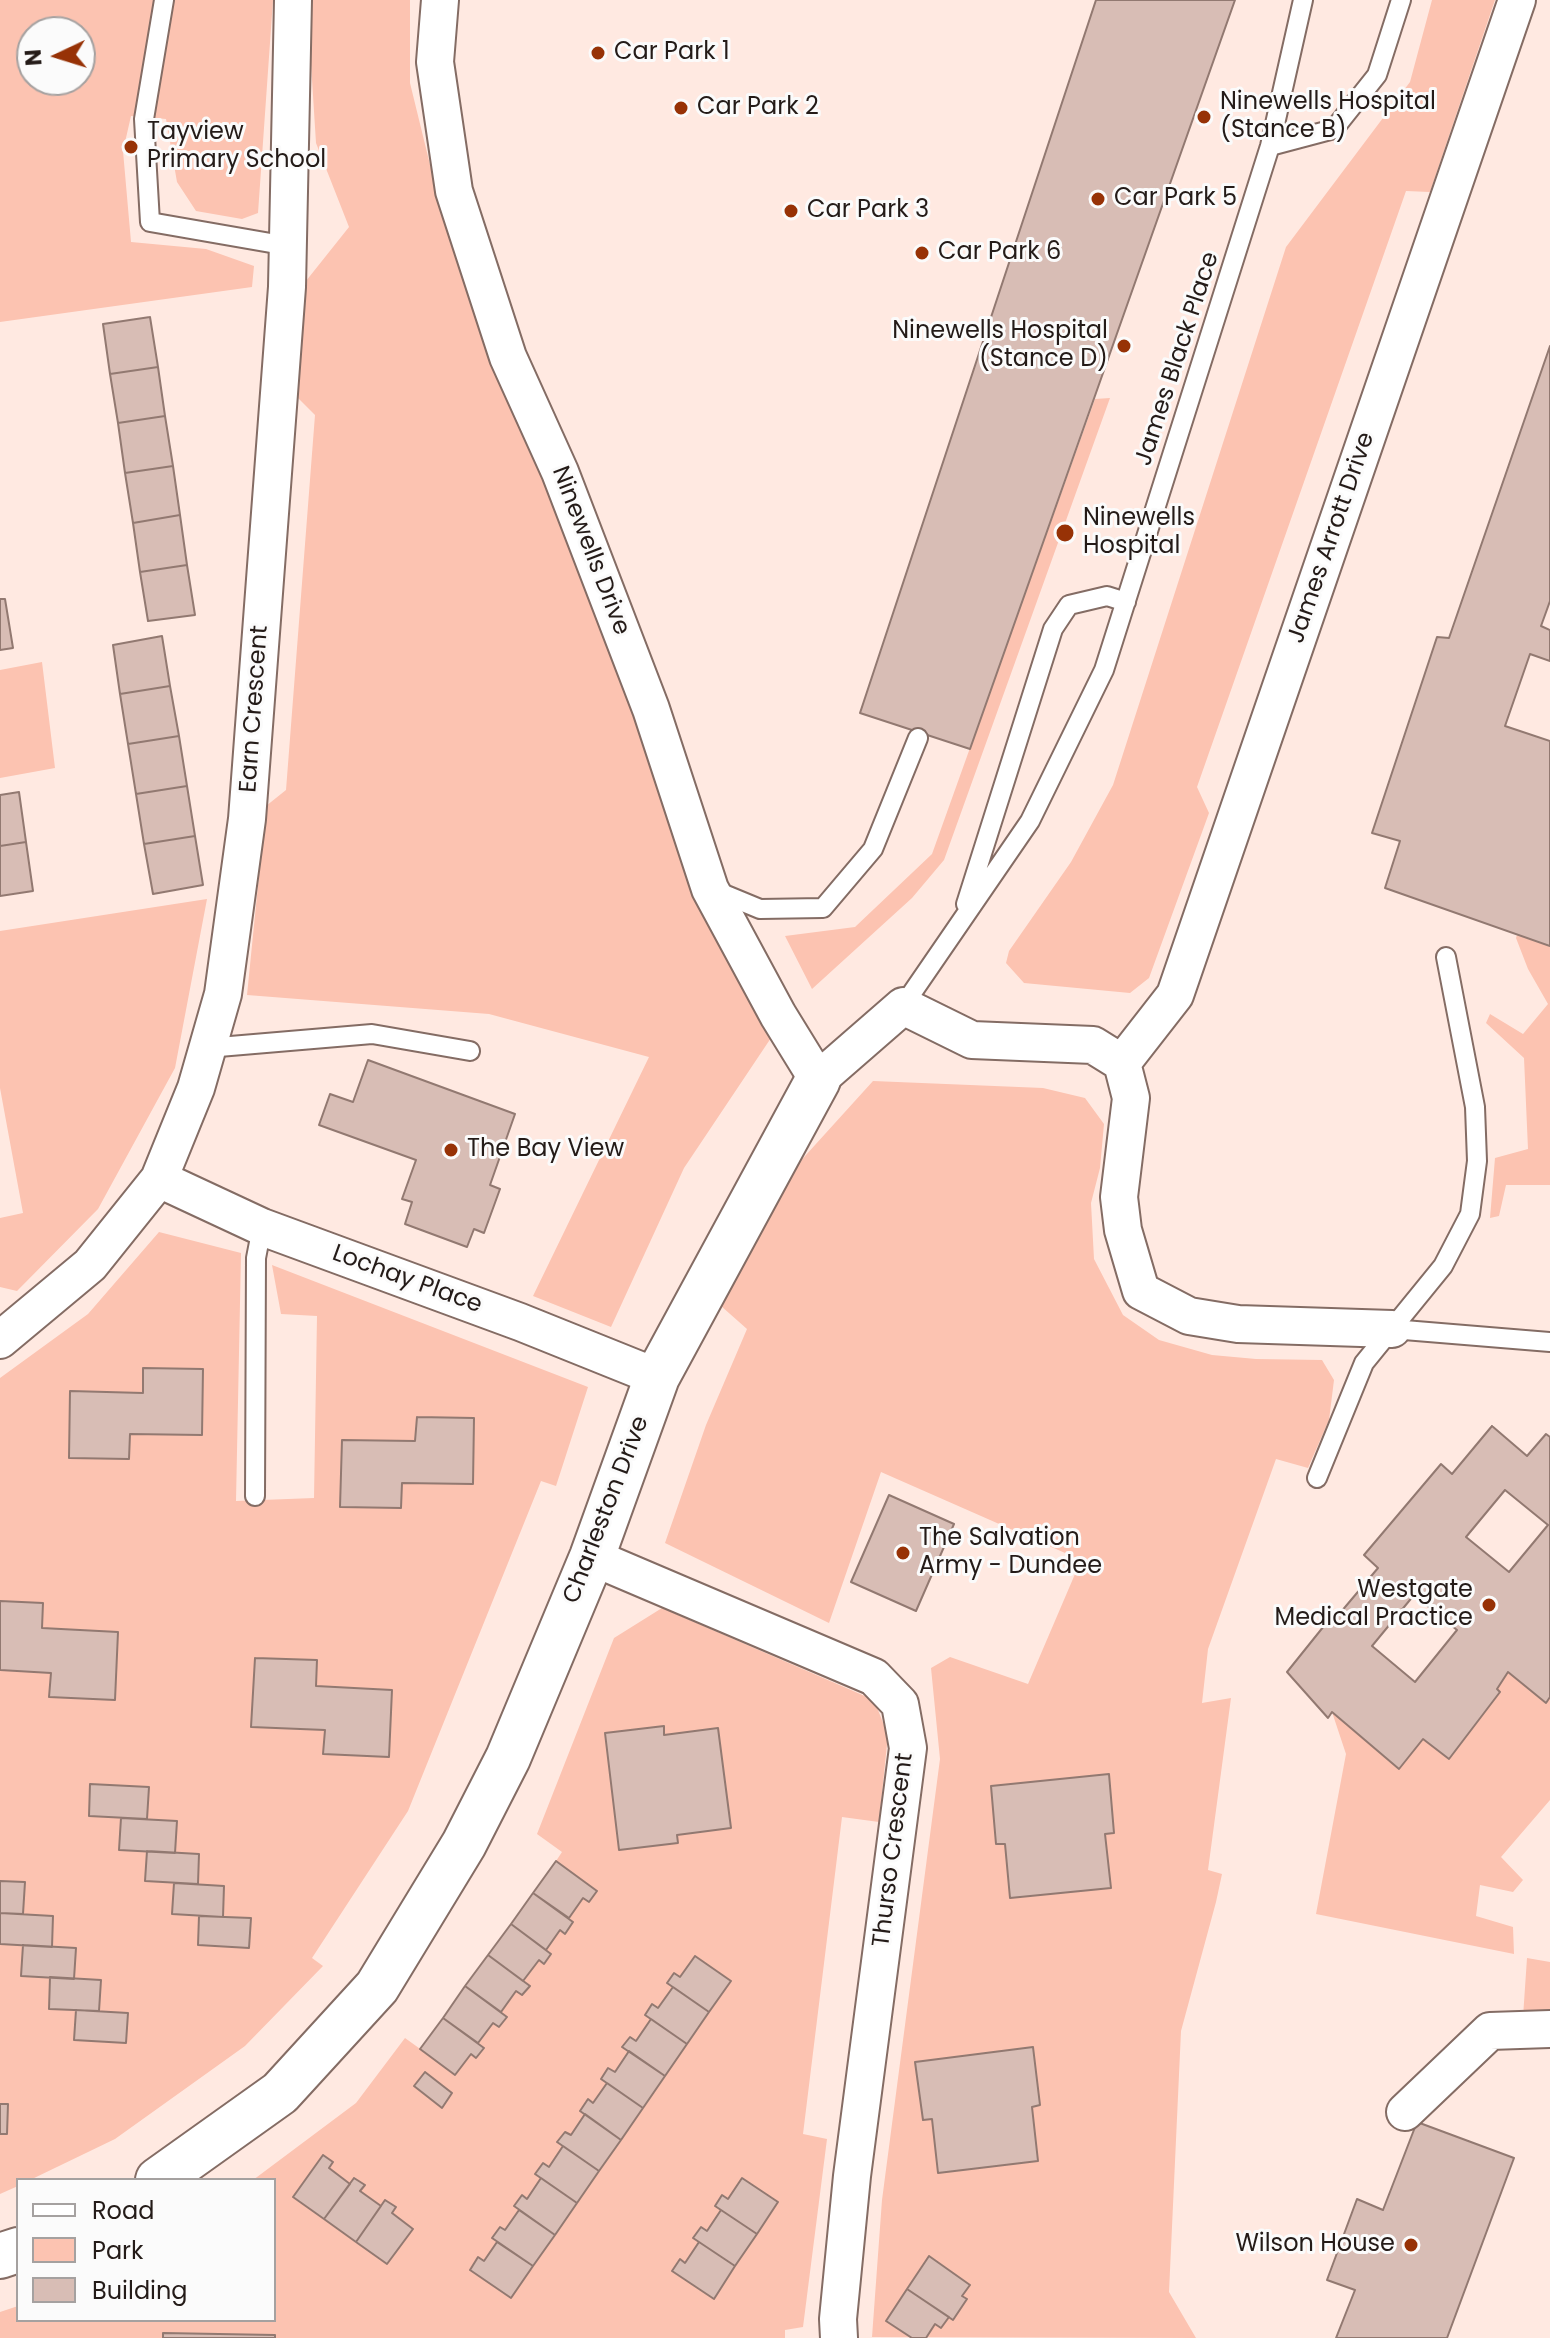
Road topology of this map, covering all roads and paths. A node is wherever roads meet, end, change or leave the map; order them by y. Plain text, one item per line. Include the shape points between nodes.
1 (164, 0) edge
2 (293, 0) edge
3 (440, 0) edge
4 (1303, 0) edge
5 (1401, 0) edge
6 (1517, 0) edge
7 (1270, 146) junction
8 (288, 246) junction
9 (1126, 602) junction
10 (918, 738) dead end
11 (710, 889) junction
12 (962, 919) junction
13 (1446, 957) dead end
14 (903, 1006) junction
15 (207, 1048) junction
16 (470, 1051) dead end
17 (1122, 1063) junction
18 (818, 1080) junction
19 (159, 1179) junction
20 (262, 1227) junction
21 (1392, 1329) junction
22 (2, 1332) edge
23 (1550, 1342) edge
24 (657, 1377) junction
25 (1317, 1478) dead end
26 (255, 1496) dead end
27 (592, 1557) junction
28 (1550, 2029) edge
29 (1405, 2112) dead end
30 (161, 2178) edge
31 (839, 2338) edge

1 - 8 lane via 144,119 150,222
2 - 8 street, Earn Crescent
3 - 11 street, Ninewells Drive via 435,62 454,191 508,357 560,472 645,694
4 - 7 lane, James Black Place
5 - 7 lane via 1377,75 1334,129
6 - 17 street, James Arrott Drive via 1175,995
7 - 9 lane, James Black Place
8 - 15 street, Earn Crescent via 247,819 223,994
9 - 12 lane, James Black Place via 1104,670 1030,821
9 - 12 lane via 1107,596 1069,605 1053,629
10 - 11 lane via 873,849 823,908 760,909
11 - 18 street, Ninewells Drive
12 - 14 lane, James Black Place
13 - 21 lane via 1475,1107 1477,1161 1470,1214 1443,1266
14 - 17 street via 972,1040 1093,1045
14 - 18 street, Charleston Drive
15 - 16 lane via 372,1034
15 - 19 street, Earn Crescent
17 - 21 street via 1131,1098 1119,1197 1141,1291 1189,1316 1238,1324
18 - 24 street, Charleston Drive
19 - 20 street, Lochay Place
19 - 22 street, Earn Crescent via 90,1265
20 - 24 street, Lochay Place
20 - 26 lane via 256,1258
21 - 23 lane
21 - 25 lane via 1364,1363
24 - 27 street, Charleston Drive
27 - 30 street, Charleston Drive via 508,1758 464,1844 377,1987 280,2093
27 - 31 street, Thurso Crescent via 874,1677 900,1704 908,1748 851,2186
28 - 29 street via 1490,2031

